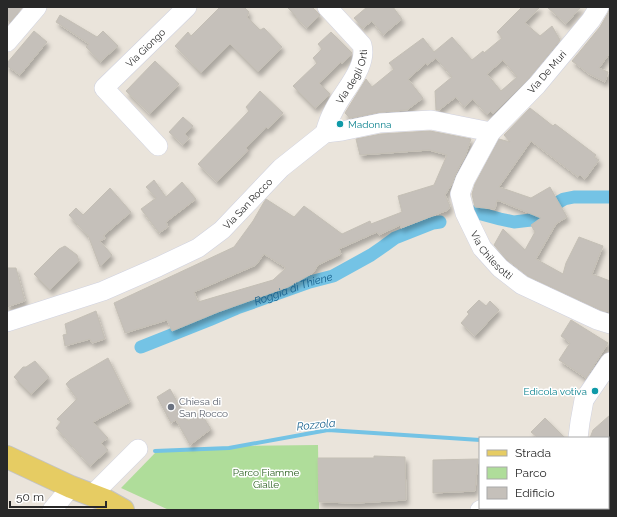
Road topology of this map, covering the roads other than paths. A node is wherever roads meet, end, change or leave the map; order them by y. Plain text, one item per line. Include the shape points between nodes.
1 (37, 7) edge
2 (187, 7) edge
3 (327, 7) edge
4 (599, 7) edge
5 (9, 36) edge
6 (491, 132) junction
7 (325, 133) junction
8 (158, 146) dead end
9 (7, 322) edge
10 (610, 324) edge
11 (610, 362) edge
12 (579, 430) edge
13 (138, 448) dead end
14 (7, 457) edge
15 (71, 488) junction
16 (92, 495) junction
17 (52, 510) edge
18 (123, 510) edge

1 - 5 street
2 - 8 street, Via Giongo via 104,88
3 - 7 street, Via degli Orti via 364,50 358,71 334,110
4 - 6 street, Via De Muri via 537,85
6 - 7 street via 431,120 380,123
6 - 10 street, Via Chilesotti via 460,194 465,213 482,248 500,268 522,285
7 - 9 street, Via San Rocco via 281,168 222,230 198,248 102,292
11 - 12 street via 584,400
13 - 16 street
14 - 15 main road
15 - 16 main road
15 - 17 street
16 - 18 main road

